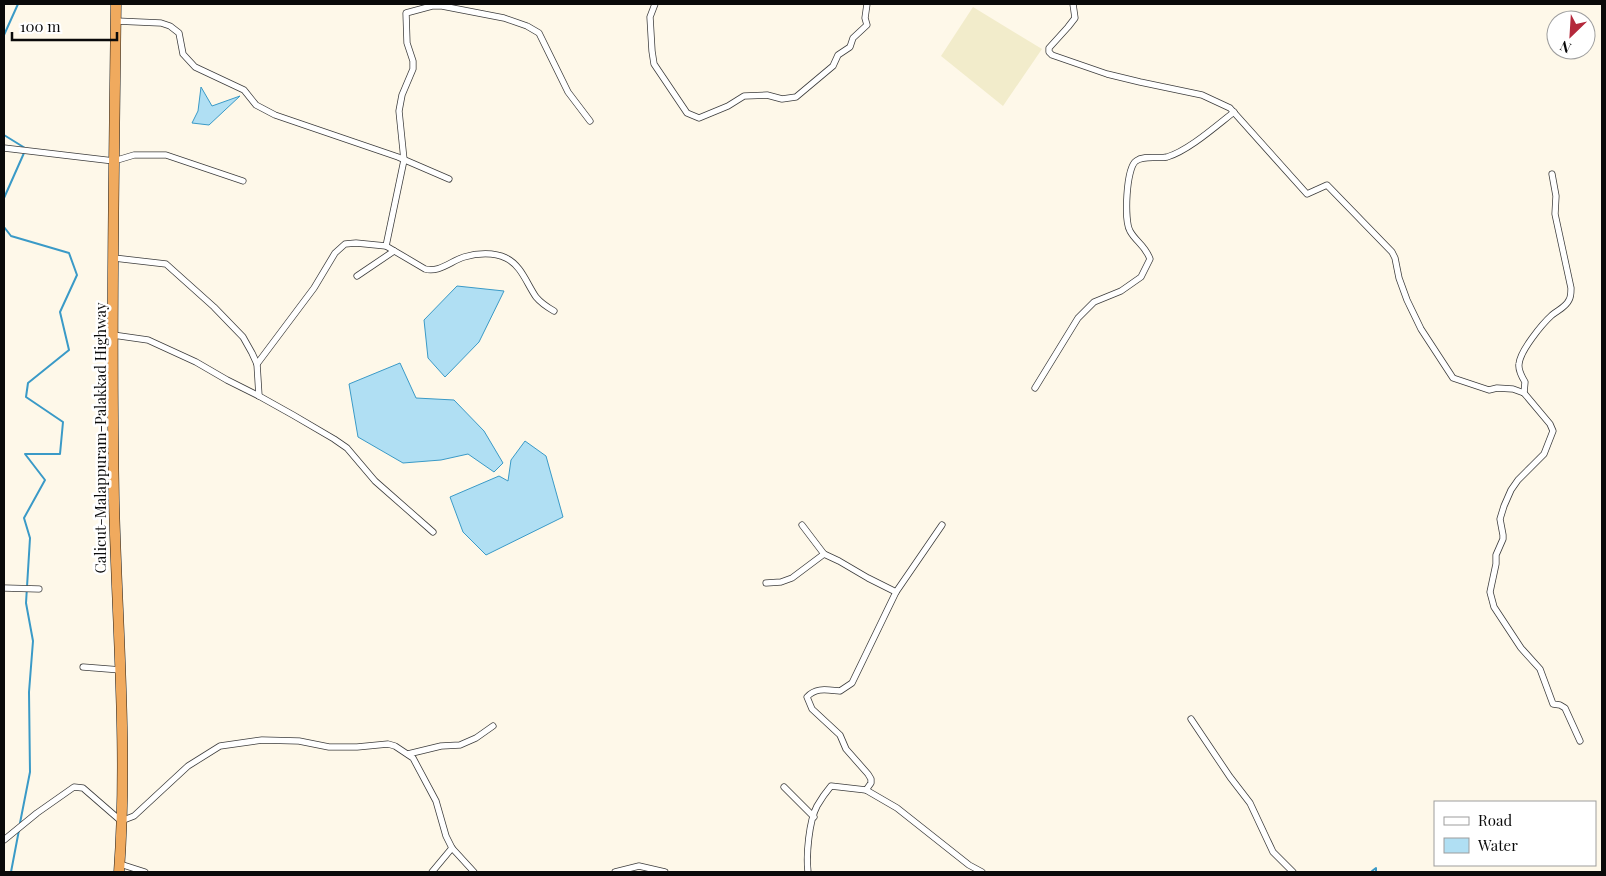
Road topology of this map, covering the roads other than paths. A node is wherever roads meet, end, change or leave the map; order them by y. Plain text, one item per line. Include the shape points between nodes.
1 (116, 4) edge
2 (654, 4) edge
3 (867, 4) edge
4 (1073, 4) edge
5 (116, 21) junction
6 (1234, 112) junction
7 (590, 121) dead end
8 (4, 148) edge
9 (404, 160) junction
10 (114, 161) junction
11 (1552, 174) dead end
12 (449, 179) dead end
13 (243, 180) dead end
14 (386, 246) junction
15 (394, 251) junction
16 (114, 258) junction
17 (357, 276) dead end
18 (554, 311) dead end
19 (113, 335) junction
20 (257, 364) junction
21 (1035, 388) dead end
22 (1524, 393) junction
23 (260, 396) junction
24 (802, 525) dead end
25 (942, 525) dead end
26 (433, 532) dead end
27 (824, 554) junction
28 (766, 583) dead end
29 (4, 588) edge
30 (36, 588) dead end
31 (896, 592) junction
32 (83, 667) dead end
33 (120, 670) junction
34 (1191, 719) dead end
35 (493, 726) dead end
36 (1580, 741) dead end
37 (408, 754) junction
38 (784, 786) dead end
39 (866, 790) junction
40 (814, 817) junction
41 (121, 821) junction
42 (4, 840) edge
43 (452, 848) junction
44 (120, 868) edge
45 (145, 872) edge
46 (432, 872) edge
47 (474, 872) edge
48 (615, 872) edge
49 (665, 872) edge
50 (808, 872) edge
51 (982, 872) edge
52 (1293, 872) edge

1 - 5 highway, Calicut-Malappuram-Palakkad Highway
2 - 3 street via 650,17 654,64 687,113 699,118 744,96 796,97 833,66 838,55 850,47 853,38 867,25
4 - 6 street via 1075,18 1048,52 1114,75 1202,95
5 - 9 street via 170,26 179,33 183,54 195,67 244,90 256,105 275,115
5 - 10 highway, Calicut-Malappuram-Palakkad Highway
6 - 21 street via 1203,136 1167,157 1135,161 1129,171 1126,196 1129,230 1146,249 1150,259 1148,266 1141,278 1094,302 1078,318
6 - 22 street via 1307,194 1327,185 1392,252 1407,300 1452,378 1489,390 1513,389
7 - 9 street via 568,92 539,33 504,18 432,6 406,13 407,43 413,69 399,111
8 - 10 street
9 - 12 street
9 - 14 street
10 - 13 street via 134,155 166,155
10 - 16 highway, Calicut-Malappuram-Palakkad Highway
11 - 22 street via 1555,214 1571,288 1570,300 1526,348 1519,364 1526,382
14 - 15 street
14 - 20 street via 345,244 335,253 314,288
15 - 17 street
15 - 18 street via 432,271 464,257 486,253 506,258 520,271 537,298
16 - 19 highway, Calicut-Malappuram-Palakkad Highway
16 - 20 street via 166,264 243,337
19 - 23 street via 148,340
19 - 33 highway, Calicut-Malappuram-Palakkad Highway
20 - 23 street
22 - 36 street via 1553,431 1544,454 1518,480 1504,506 1500,519 1503,535 1490,592 1494,607 1521,648 1540,668 1553,704 1565,708
23 - 26 street via 348,448 375,481
24 - 27 street
25 - 31 street
27 - 28 street via 792,578
27 - 31 street
29 - 30 street
31 - 39 street via 852,683 840,691 822,689 807,697 812,709 840,735 846,749 868,774 871,783
32 - 33 street
33 - 41 highway, Calicut-Malappuram-Palakkad Highway
34 - 52 street via 1250,804 1273,852
35 - 37 street via 460,745
37 - 41 street via 388,744 329,747 299,740 262,740 220,746 188,766 134,816
37 - 43 street via 436,801
38 - 40 street
39 - 40 street via 831,786 816,807
39 - 51 street via 897,808
40 - 50 street via 809,838
41 - 42 street via 83,788 74,787
41 - 44 highway, Calicut-Malappuram-Palakkad Highway
43 - 46 street
43 - 47 street
44 - 45 street
48 - 49 street via 639,866

